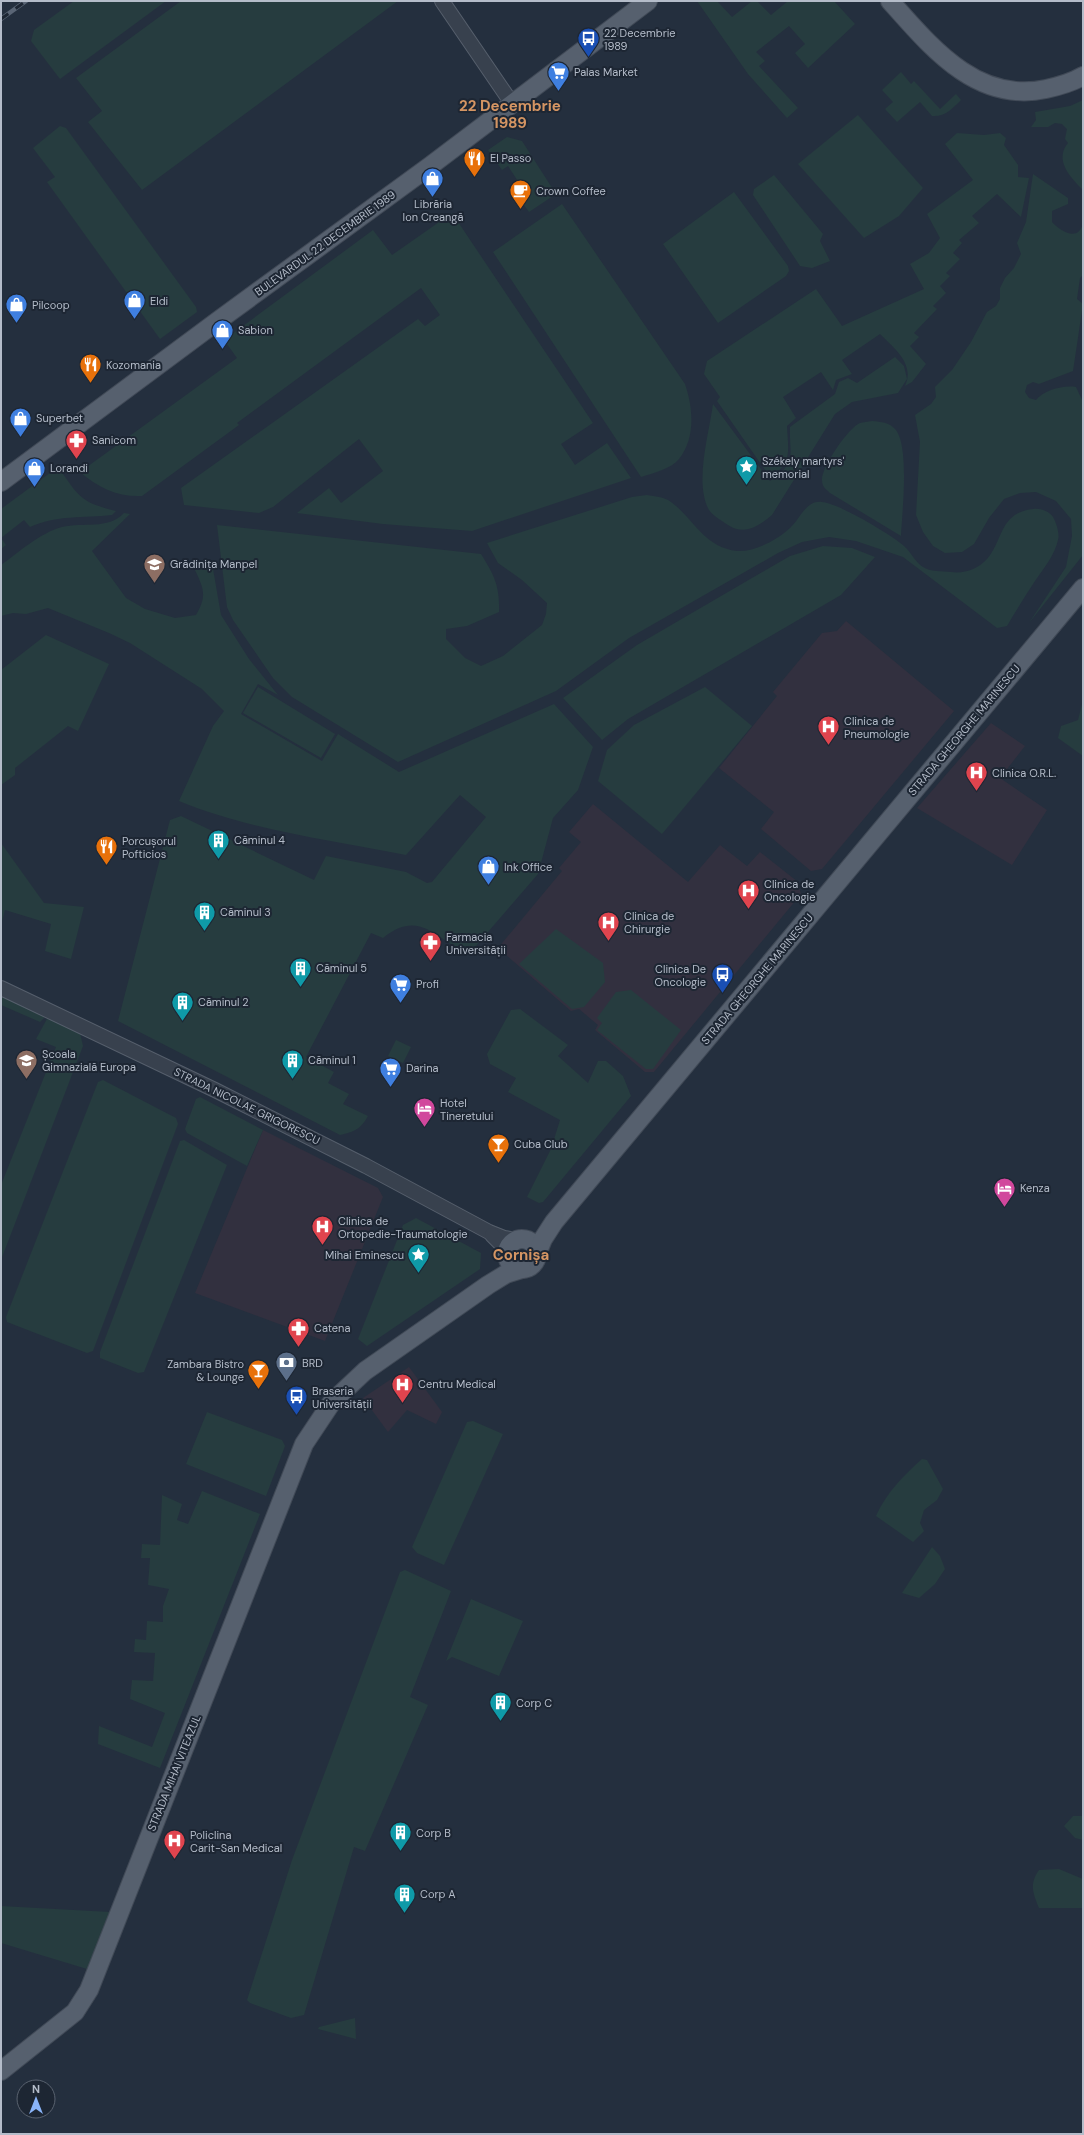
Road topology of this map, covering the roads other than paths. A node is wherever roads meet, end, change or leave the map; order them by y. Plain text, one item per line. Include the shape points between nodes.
1 (442, 1) edge
2 (648, 1) edge
3 (890, 1) edge
4 (1083, 76) edge
5 (513, 104) junction
6 (1, 482) edge
7 (1083, 588) edge
8 (1, 988) edge
9 (554, 1222) junction
10 (514, 1247) junction
11 (537, 1254) junction
12 (522, 1269) junction
13 (488, 1285) junction
14 (1, 2071) edge

1 - 5 street
2 - 5 main road, BULEVARDUL 22 DECEMBRIE 1989
3 - 4 main road via 936,50 957,69 980,83 1004,90 1034,92 1070,84
5 - 6 main road, BULEVARDUL 22 DECEMBRIE 1989
7 - 9 main road, STRADA GHEORGHE MARINESCU
8 - 10 street, STRADA NICOLAE GRIGORESCU via 215,1090 366,1166 504,1238
9 - 10 main road, STRADA GHEORGHE MARINESCU
9 - 11 main road, STRADA GHEORGHE MARINESCU
10 - 11 main road via 533,1244
10 - 12 main road via 512,1264
10 - 13 main road
11 - 12 main road via 533,1265
12 - 13 main road via 506,1274
13 - 14 main road, STRADA MIHAI VITEAZUL via 365,1371 332,1402 304,1444 89,1990 75,2012

